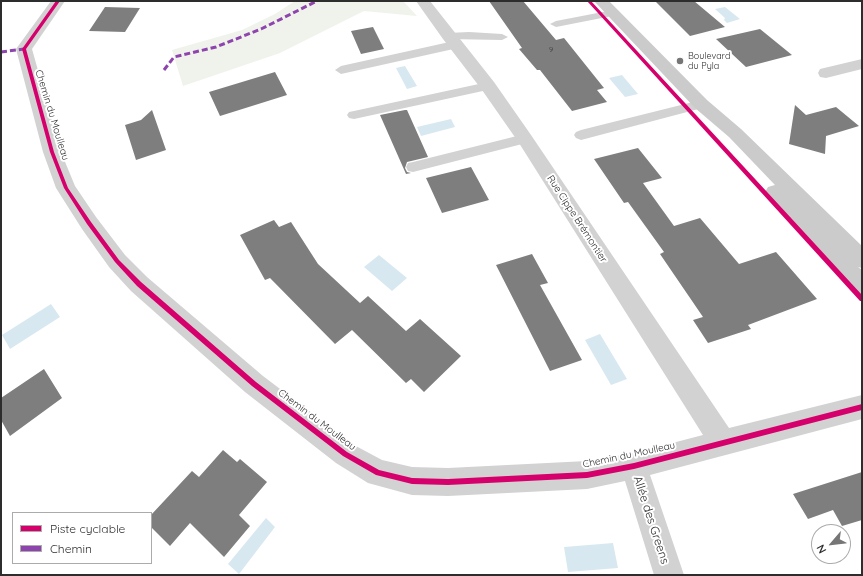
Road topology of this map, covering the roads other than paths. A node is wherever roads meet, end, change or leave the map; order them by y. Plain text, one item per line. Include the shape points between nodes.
1 (58, 1) edge
2 (423, 1) edge
3 (601, 1) edge
4 (613, 13) junction
5 (556, 24) dead end
6 (502, 37) dead end
7 (451, 40) junction
8 (862, 64) edge
9 (341, 70) dead end
10 (826, 73) dead end
11 (488, 86) junction
12 (701, 104) junction
13 (354, 115) dead end
14 (581, 135) dead end
15 (525, 139) junction
16 (413, 167) dead end
17 (862, 259) edge
18 (862, 285) edge
19 (862, 408) edge
20 (723, 442) junction
21 (634, 466) junction
22 (669, 575) edge

1 - 21 street, Chemin du Moulleau via 24,49 52,152 66,188 117,261 130,275 254,384 345,454 378,473 412,481 448,482 587,475
2 - 7 street, Rue Cippe Brémontier
3 - 4 main road
4 - 5 lane
4 - 12 main road
6 - 7 lane via 469,35
7 - 9 lane
7 - 11 street, Rue Cippe Brémontier
8 - 10 street
11 - 13 lane
11 - 15 street, Rue Cippe Brémontier
12 - 14 lane
12 - 17 main road via 735,133
12 - 18 main road via 725,137
15 - 16 lane
15 - 20 street, Rue Cippe Brémontier
19 - 20 street, Chemin du Moulleau
20 - 21 street, Chemin du Moulleau
21 - 22 street, Allée des Greens

